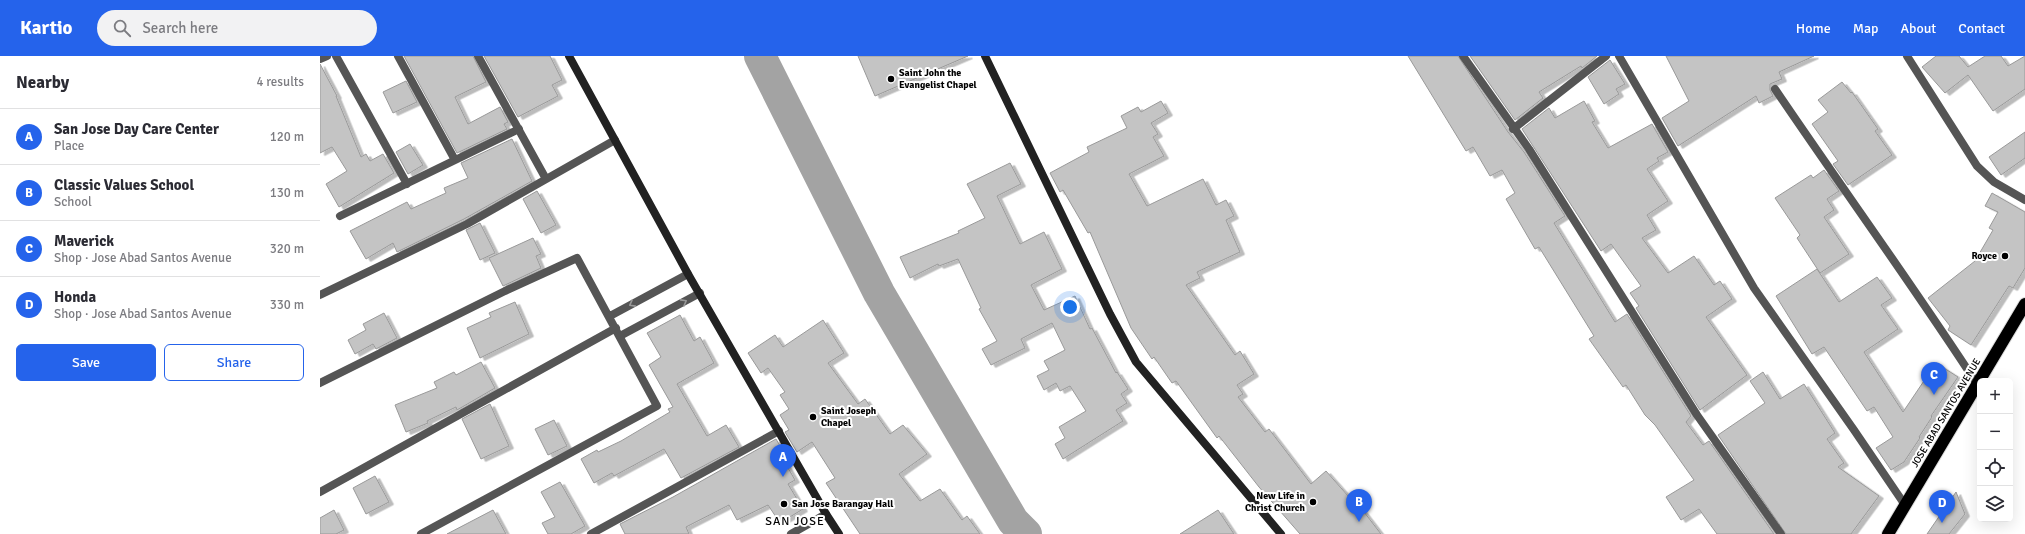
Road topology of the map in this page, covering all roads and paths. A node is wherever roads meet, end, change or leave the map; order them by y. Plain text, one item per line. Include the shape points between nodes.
1 (327, 56) edge
2 (336, 56) edge
3 (398, 56) edge
4 (478, 56) edge
5 (569, 56) edge
6 (985, 56) edge
7 (1463, 56) edge
8 (1606, 56) edge
9 (1619, 56) edge
10 (1907, 56) edge
11 (320, 60) edge
12 (1775, 88) dead end
13 (1513, 128) junction
14 (518, 129) junction
15 (614, 140) junction
16 (454, 160) junction
17 (546, 179) junction
18 (406, 184) junction
19 (2025, 200) edge
20 (340, 216) dead end
21 (688, 274) junction
22 (700, 293) junction
23 (320, 295) edge
24 (2025, 304) edge
25 (610, 316) junction
26 (616, 328) junction
27 (620, 336) junction
28 (1981, 378) edge
29 (320, 383) edge
30 (1977, 384) joint
31 (779, 431) junction
32 (320, 492) edge
33 (1905, 505) junction
34 (826, 514) junction
35 (421, 534) edge
36 (591, 534) edge
37 (791, 534) edge
38 (839, 534) edge
39 (1281, 534) edge
40 (1782, 534) edge
41 (1888, 534) edge

1 - 11 street
2 - 18 street
3 - 16 street
4 - 14 street
5 - 15 main road
6 - 39 main road via 1110,314 1136,362
7 - 13 street
8 - 13 street
9 - 33 street via 1754,288
10 - 19 street via 1977,166 1994,182
12 - 30 street
13 - 40 street via 1529,149 1696,414
14 - 16 street
14 - 17 street
15 - 17 street
15 - 21 main road
16 - 18 street
17 - 23 street via 467,224
18 - 20 street
21 - 22 main road
21 -> 25 street
27 -> 22 street
22 - 31 main road
24 - 28 highway, JOSE ABAD SANTOS AVENUE
25 - 26 street
25 - 29 street via 577,258
26 - 27 street
26 - 32 street
27 - 35 street via 657,406
30 - 33 highway, JOSE ABAD SANTOS AVENUE
31 - 34 main road
31 - 36 street
33 - 41 highway, JOSE ABAD SANTOS AVENUE
34 - 37 street
34 - 38 main road

